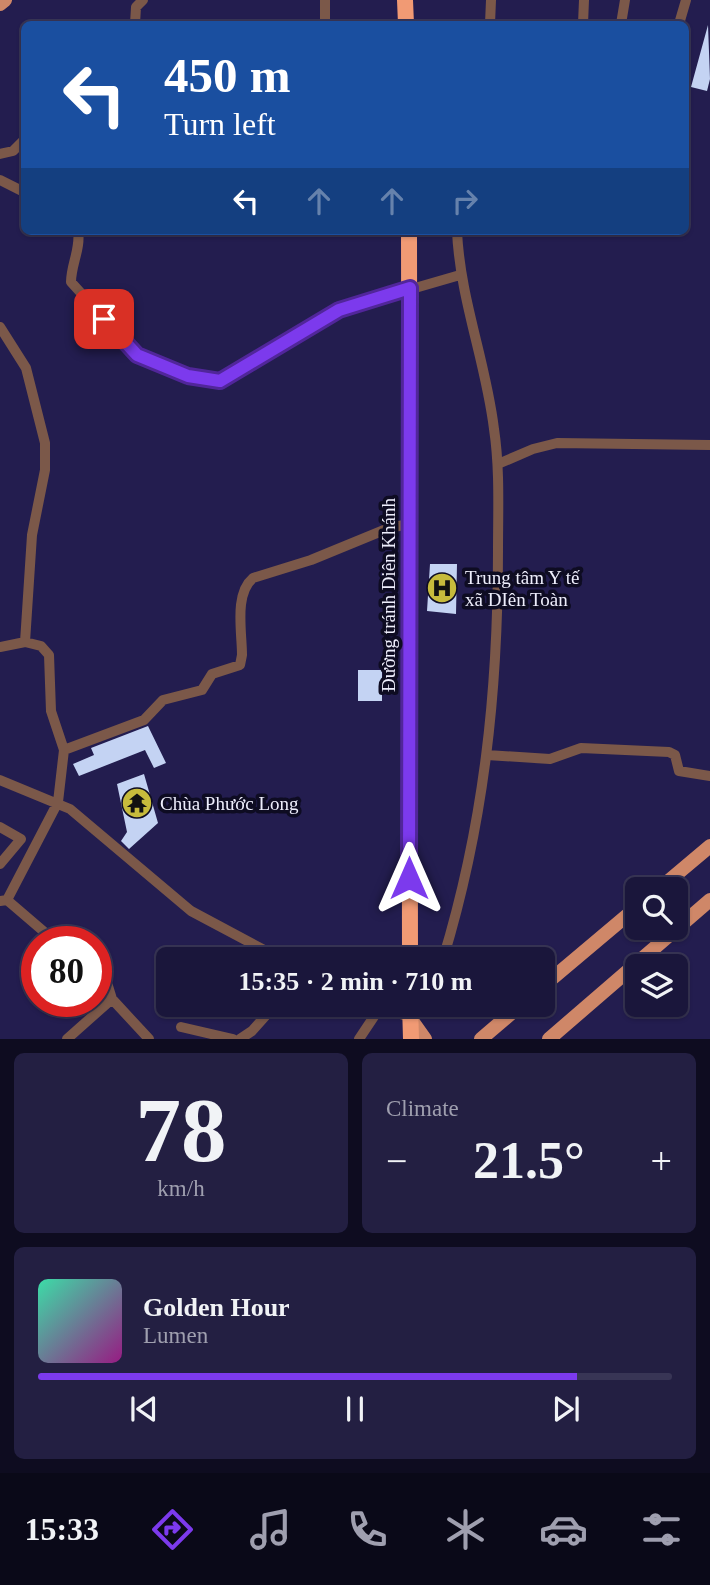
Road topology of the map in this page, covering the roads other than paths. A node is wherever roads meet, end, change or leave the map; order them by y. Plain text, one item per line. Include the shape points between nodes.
1 (5, 0) edge
2 (143, 0) edge
3 (325, 0) edge
4 (405, 0) edge
5 (491, 0) edge
6 (584, 0) edge
7 (625, 0) edge
8 (682, 1) edge
9 (0, 4) edge
10 (135, 21) edge
11 (325, 21) edge
12 (406, 21) edge
13 (490, 21) edge
14 (583, 21) edge
15 (622, 21) edge
16 (679, 21) edge
17 (21, 143) edge
18 (0, 154) edge
19 (0, 180) edge
20 (21, 190) edge
21 (78, 235) edge
22 (410, 235) edge
23 (457, 235) edge
24 (460, 275) junction
25 (410, 288) junction
26 (1, 330) edge
27 (710, 445) edge
28 (498, 464) junction
29 (409, 524) junction
30 (25, 642) junction
31 (0, 647) edge
32 (64, 750) junction
33 (487, 755) junction
34 (710, 776) edge
35 (0, 780) edge
36 (58, 802) junction
37 (0, 827) edge
38 (710, 846) edge
39 (0, 864) edge
40 (673, 877) edge
41 (3, 900) edge
42 (710, 900) edge
43 (625, 917) edge
44 (36, 926) edge
45 (258, 947) edge
46 (410, 947) edge
47 (447, 947) edge
48 (555, 976) edge
49 (112, 999) edge
50 (92, 1017) edge
51 (264, 1017) edge
52 (372, 1017) edge
53 (410, 1017) edge
54 (413, 1017) edge
55 (507, 1017) edge
56 (181, 1027) dead end
57 (67, 1039) edge
58 (149, 1039) edge
59 (233, 1039) edge
60 (240, 1039) edge
61 (359, 1039) edge
62 (411, 1039) edge
63 (425, 1039) edge
64 (481, 1039) edge
65 (552, 1039) edge

1 - 9 main road
2 - 10 street via 136,6
3 - 11 street
4 - 12 highway
5 - 13 street
6 - 14 street
7 - 15 street
8 - 16 street
17 - 18 street
19 - 20 street
21 - 25 street via 71,282 137,355 188,376 220,381 339,310
22 - 25 highway, Đường tránh Diên Khánh
23 - 24 street
24 - 25 street
24 - 28 street via 489,394
25 - 29 highway, Đường tránh Diên Khánh
26 - 30 street via 26,368 45,443 45,470 31,542
27 - 28 street via 557,443
28 - 33 street via 498,595
29 - 32 street via 253,578 242,596 240,665 212,674 202,691 163,700 144,720
29 - 46 highway, Đường tránh Diên Khánh
30 - 31 street
30 - 32 street via 41,646 49,655 51,711
32 - 36 street
33 - 34 street via 550,759 581,748 669,752 675,755 679,771
33 - 47 street via 466,883
35 - 36 street
36 - 41 street
36 - 45 street via 191,911
37 - 39 street via 21,839
38 - 40 main road
41 - 44 street
42 - 65 main road
43 - 48 main road
49 - 58 street
50 - 57 street
51 - 60 street
52 - 61 street
53 - 62 highway
54 - 63 main road
55 - 64 main road
56 - 59 street

